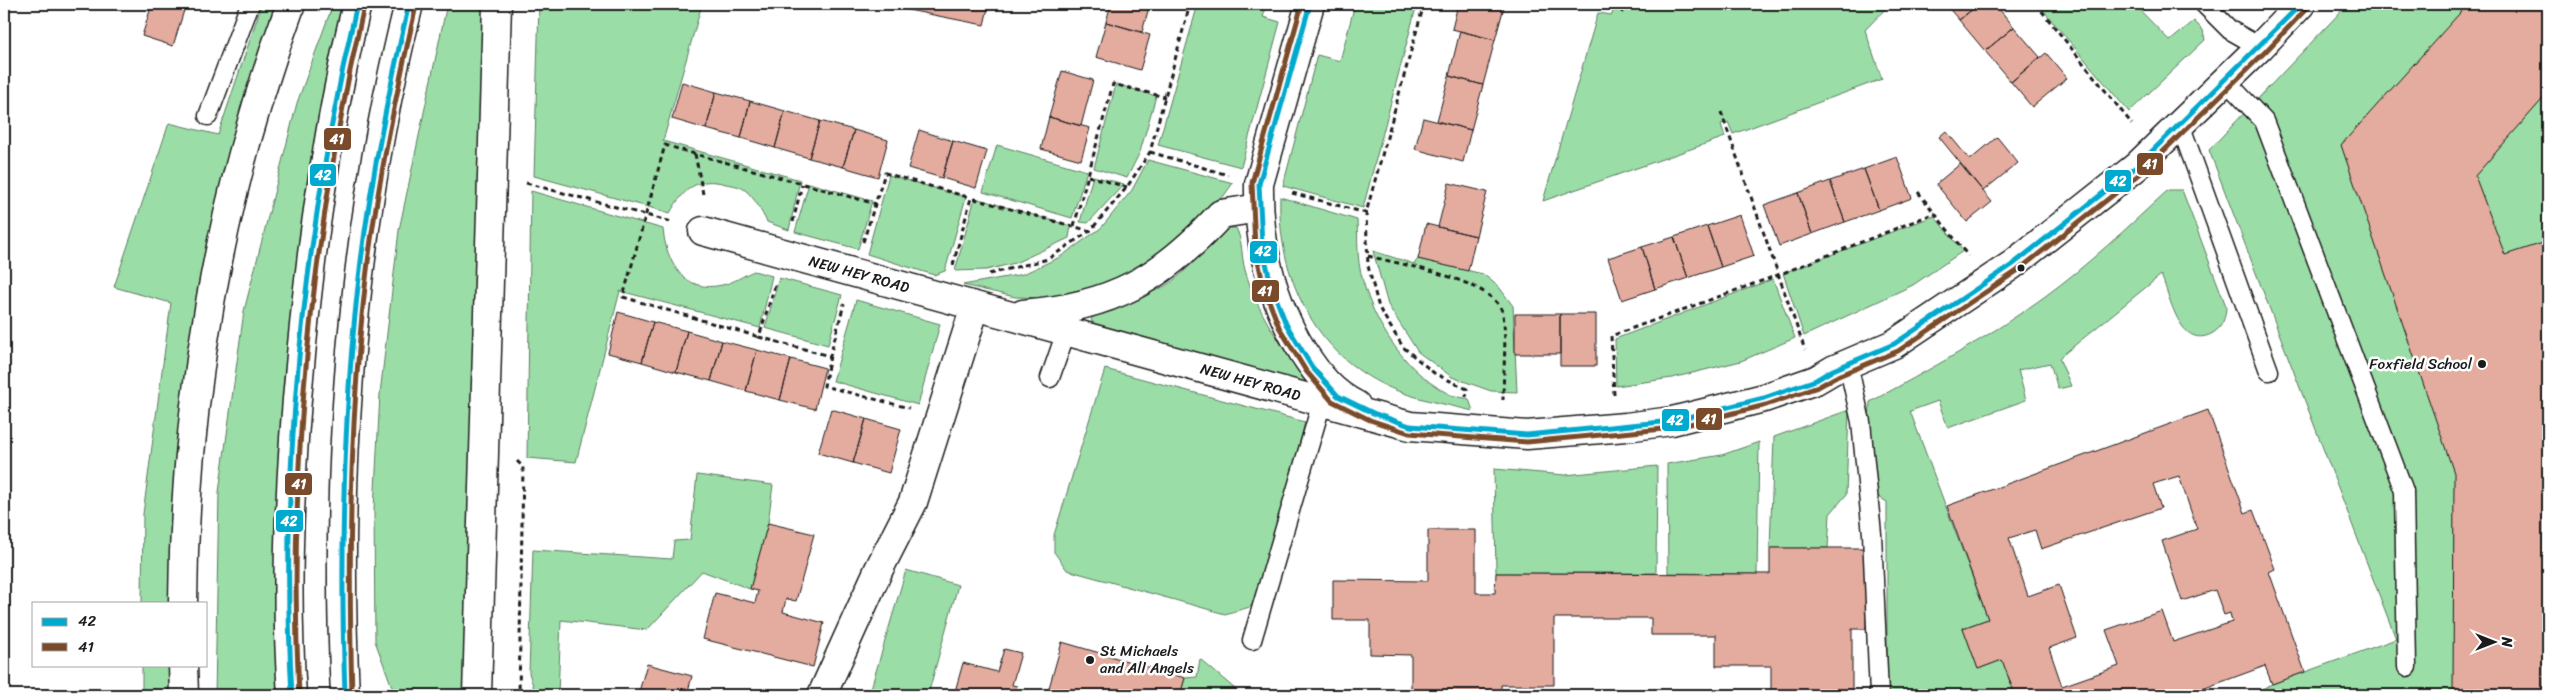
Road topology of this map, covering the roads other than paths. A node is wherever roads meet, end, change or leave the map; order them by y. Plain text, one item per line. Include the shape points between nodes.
1 (250, 4) edge
2 (291, 4) edge
3 (357, 4) edge
4 (409, 4) edge
5 (497, 4) edge
6 (1310, 4) edge
7 (2204, 4) edge
8 (2300, 4) edge
9 (2260, 47) junction
10 (2225, 80) junction
11 (208, 116) dead end
12 (2180, 124) junction
13 (1259, 196) junction
14 (703, 231) road end
15 (975, 307) junction
16 (1006, 316) junction
17 (1066, 332) junction
18 (1848, 364) junction
19 (2269, 371) dead end
20 (1050, 378) dead end
21 (1322, 402) junction
22 (1410, 426) junction
23 (183, 602) edge
24 (1252, 640) dead end
25 (183, 666) edge
26 (2407, 667) dead end
27 (184, 695) edge
28 (292, 695) edge
29 (345, 695) edge
30 (477, 695) edge
31 (822, 695) edge
32 (1879, 695) edge

1 - 11 lane
2 - 23 street via 240,164 218,264 190,456
3 - 28 street via 322,172 297,389 290,502
4 - 29 street via 370,193 353,327 342,473 341,605
5 - 30 street
6 - 13 street
7 - 9 lane via 2230,30
8 - 9 street, NEW HEY ROAD
9 - 10 street, NEW HEY ROAD
10 - 12 street, NEW HEY ROAD
10 - 26 lane via 2264,121 2404,491
12 - 18 street, NEW HEY ROAD via 2136,167 2012,265 1894,344
12 - 19 lane
13 - 16 street via 1221,214 1166,267 1129,289 1086,305
13 - 22 street via 1262,245 1271,285 1286,324 1312,367 1338,396 1373,414
14 - 15 street, NEW HEY ROAD
15 - 16 street, NEW HEY ROAD
15 - 31 street via 913,502
16 - 17 street, NEW HEY ROAD
17 - 20 lane
17 - 21 street, NEW HEY ROAD
18 - 22 street, NEW HEY ROAD via 1816,380 1764,398 1672,421 1527,434
18 - 32 lane via 1861,422 1871,525
21 - 22 street, NEW HEY ROAD
21 - 24 lane
25 - 27 street

